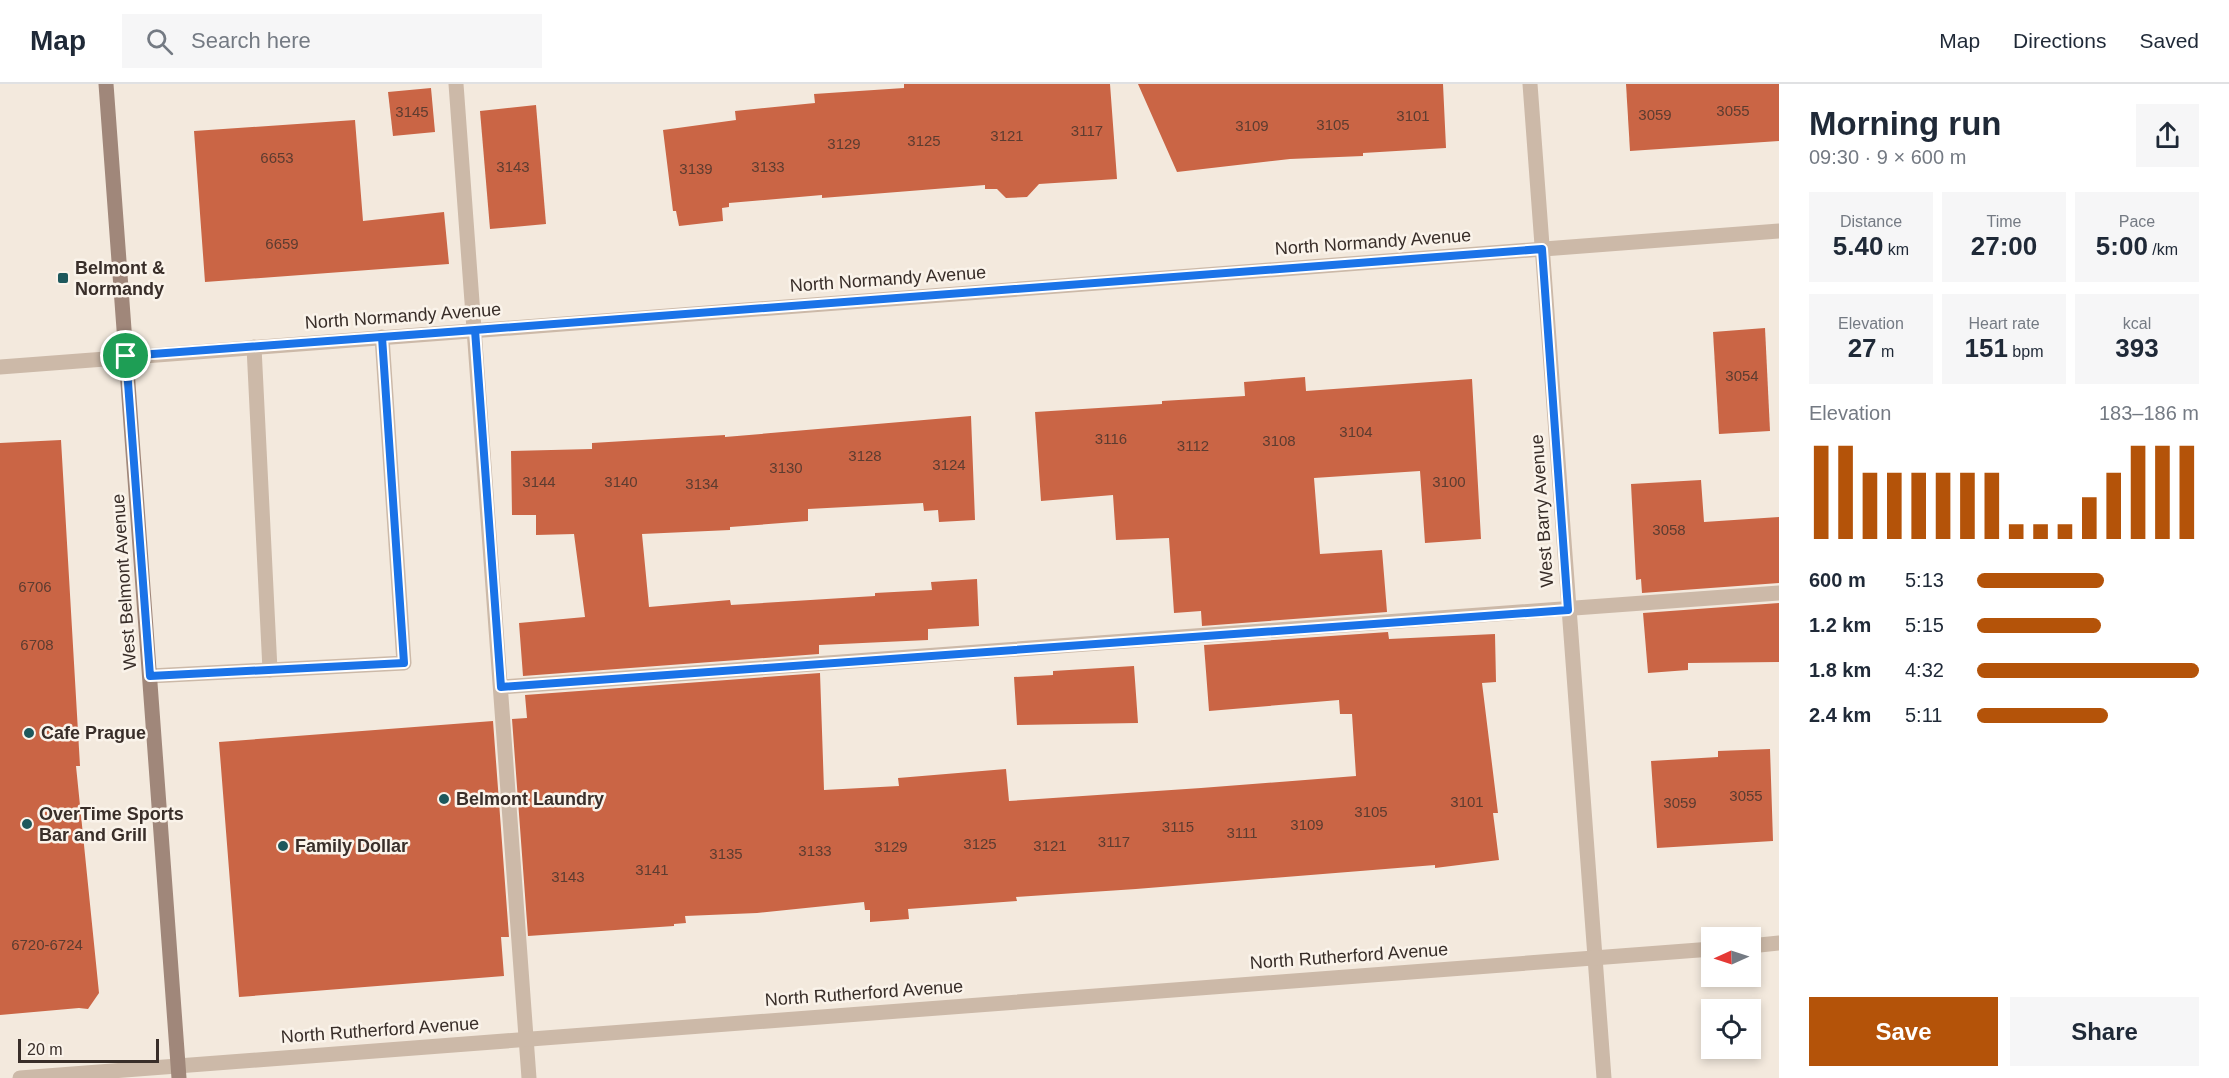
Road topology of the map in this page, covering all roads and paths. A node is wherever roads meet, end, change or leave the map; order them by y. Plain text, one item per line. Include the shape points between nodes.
1 (106, 84) edge
2 (456, 84) edge
3 (1530, 84) edge
4 (1779, 231) edge
5 (1542, 249) junction
6 (475, 330) junction
7 (382, 337) junction
8 (254, 347) junction
9 (126, 356) junction
10 (0, 367) edge
11 (1779, 593) edge
12 (1568, 610) junction
13 (270, 670) junction
14 (150, 676) junction
15 (501, 687) junction
16 (1779, 943) edge
17 (1761, 945) edge
18 (1701, 949) edge
19 (1594, 957) junction
20 (526, 1038) junction
21 (179, 1071) edge
22 (20, 1078) edge
23 (530, 1078) edge
24 (1604, 1078) edge

1 - 9 main road, West Belmont Avenue
2 - 6 street
3 - 5 street, West Barry Avenue
4 - 5 street, North Normandy Avenue
5 - 6 street, North Normandy Avenue
5 - 12 street, West Barry Avenue
6 - 7 street, North Normandy Avenue
6 - 15 street
7 - 8 street, North Normandy Avenue
7 - 13 street via 404,663
8 - 9 street, North Normandy Avenue
8 - 13 street
9 - 10 street, North Normandy Avenue
9 - 14 main road, West Belmont Avenue
11 - 12 street
12 - 15 street
12 - 19 street, West Barry Avenue
13 - 14 street
14 - 21 main road, West Belmont Avenue
15 - 20 street
16 - 17 street
18 - 19 street, North Rutherford Avenue
19 - 20 street, North Rutherford Avenue
19 - 24 street, West Barry Avenue
20 - 21 street, North Rutherford Avenue
20 - 23 street
21 - 22 street, North Rutherford Avenue

